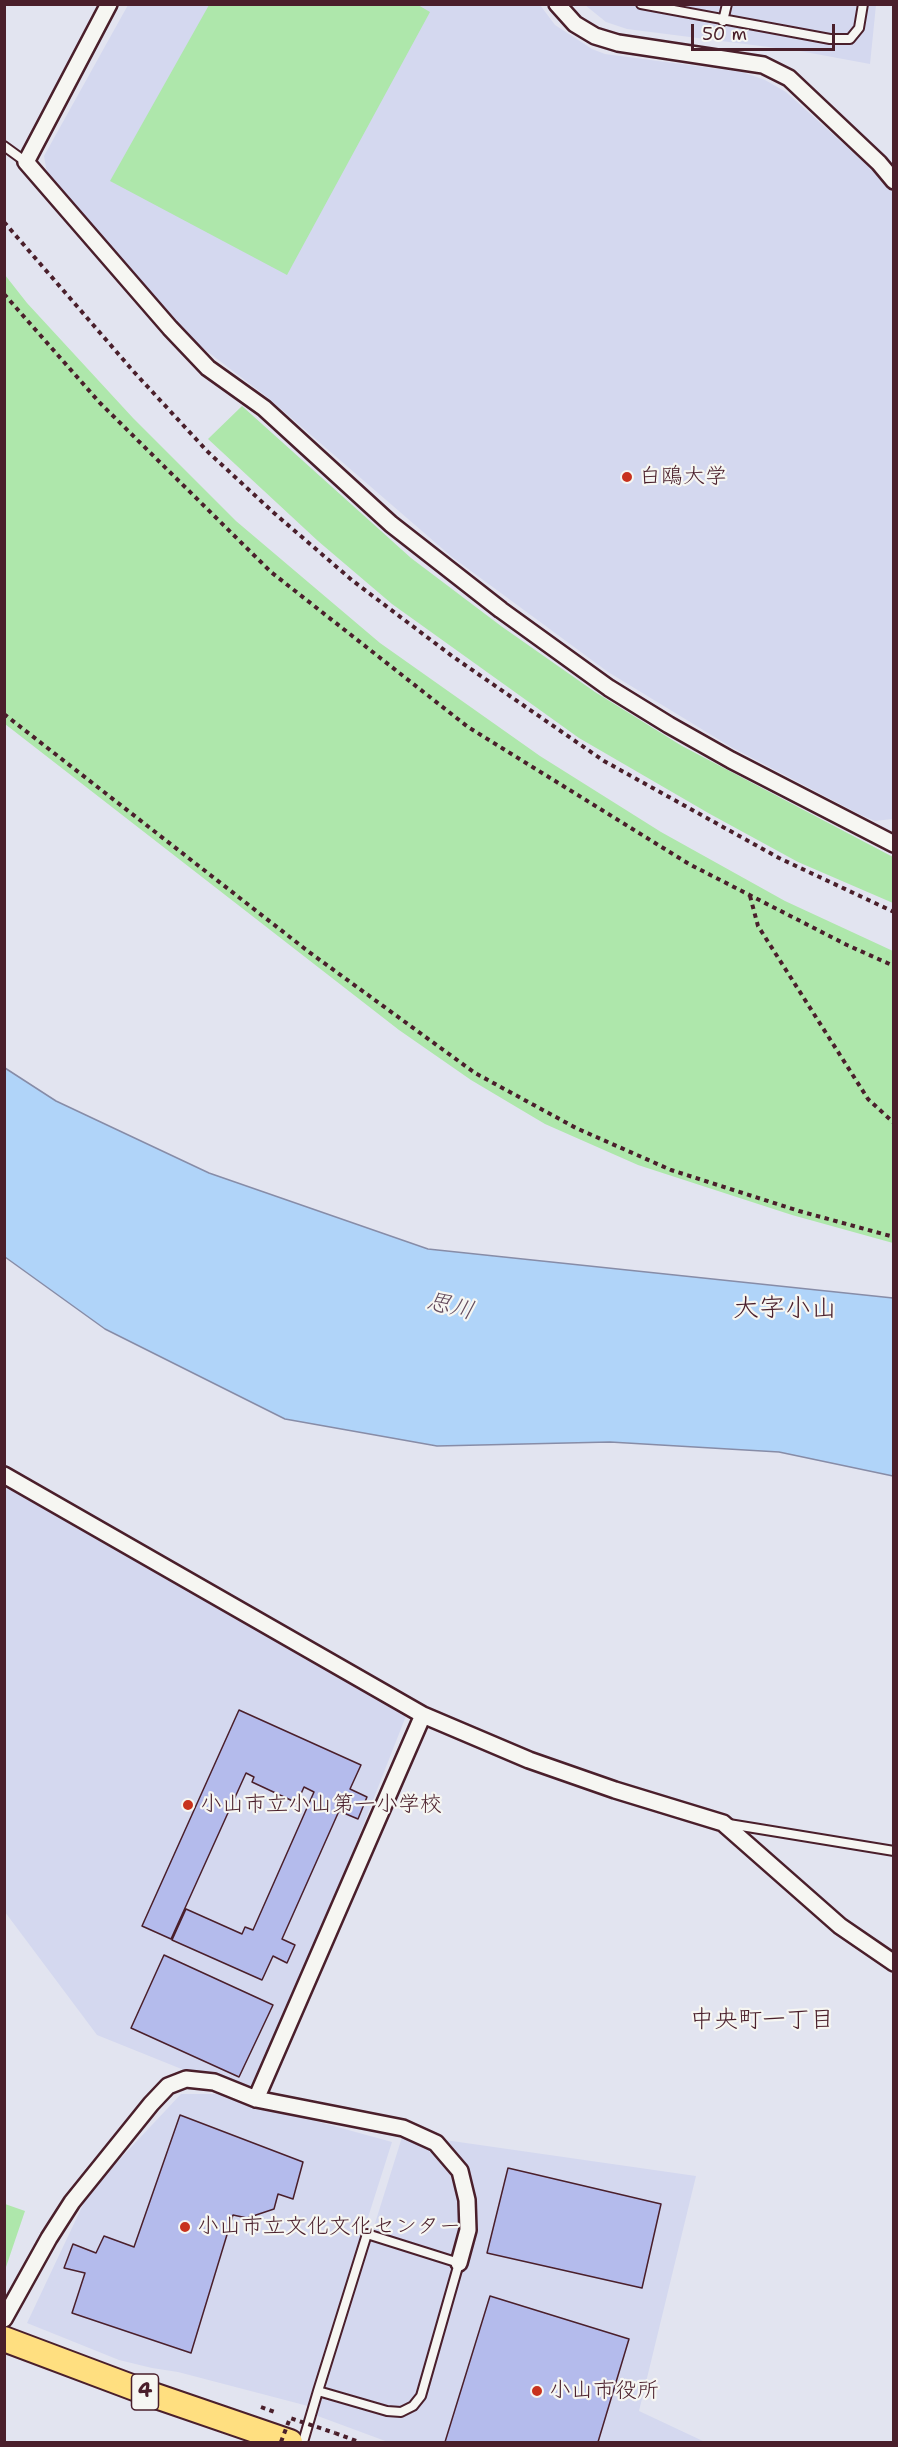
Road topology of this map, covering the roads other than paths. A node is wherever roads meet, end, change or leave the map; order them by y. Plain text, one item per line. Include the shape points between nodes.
1 (109, 4) edge
2 (641, 4) edge
3 (727, 4) edge
4 (862, 4) edge
5 (558, 5) edge
6 (668, 7) edge
7 (723, 21) junction
8 (4, 146) edge
9 (26, 162) junction
10 (894, 181) edge
11 (894, 844) edge
12 (4, 1475) edge
13 (423, 1715) junction
14 (723, 1823) junction
15 (894, 1851) edge
16 (894, 1963) edge
17 (256, 2099) junction
18 (459, 2263) junction
19 (4, 2319) edge
20 (4, 2339) edge
21 (318, 2391) junction
22 (289, 2442) edge

1 - 9 street
2 - 6 lane
3 - 7 lane
4 - 7 lane via 860,28 850,39
5 - 10 street via 575,24 618,43 763,65 789,78
6 - 7 lane
8 - 9 lane
9 - 11 street via 208,368 264,408 391,524 609,688 731,760
12 - 13 street
13 - 14 street via 529,1760
13 - 17 street
14 - 15 lane
14 - 16 street via 840,1926
17 - 18 street via 403,2128 436,2143 460,2171 467,2200 468,2230
17 - 19 street via 214,2082 186,2079 168,2086 72,2202
18 - 21 lane via 421,2396 413,2406 401,2412 387,2411
18 - 21 lane via 367,2234
20 - 22 highway, 4
21 - 22 lane

